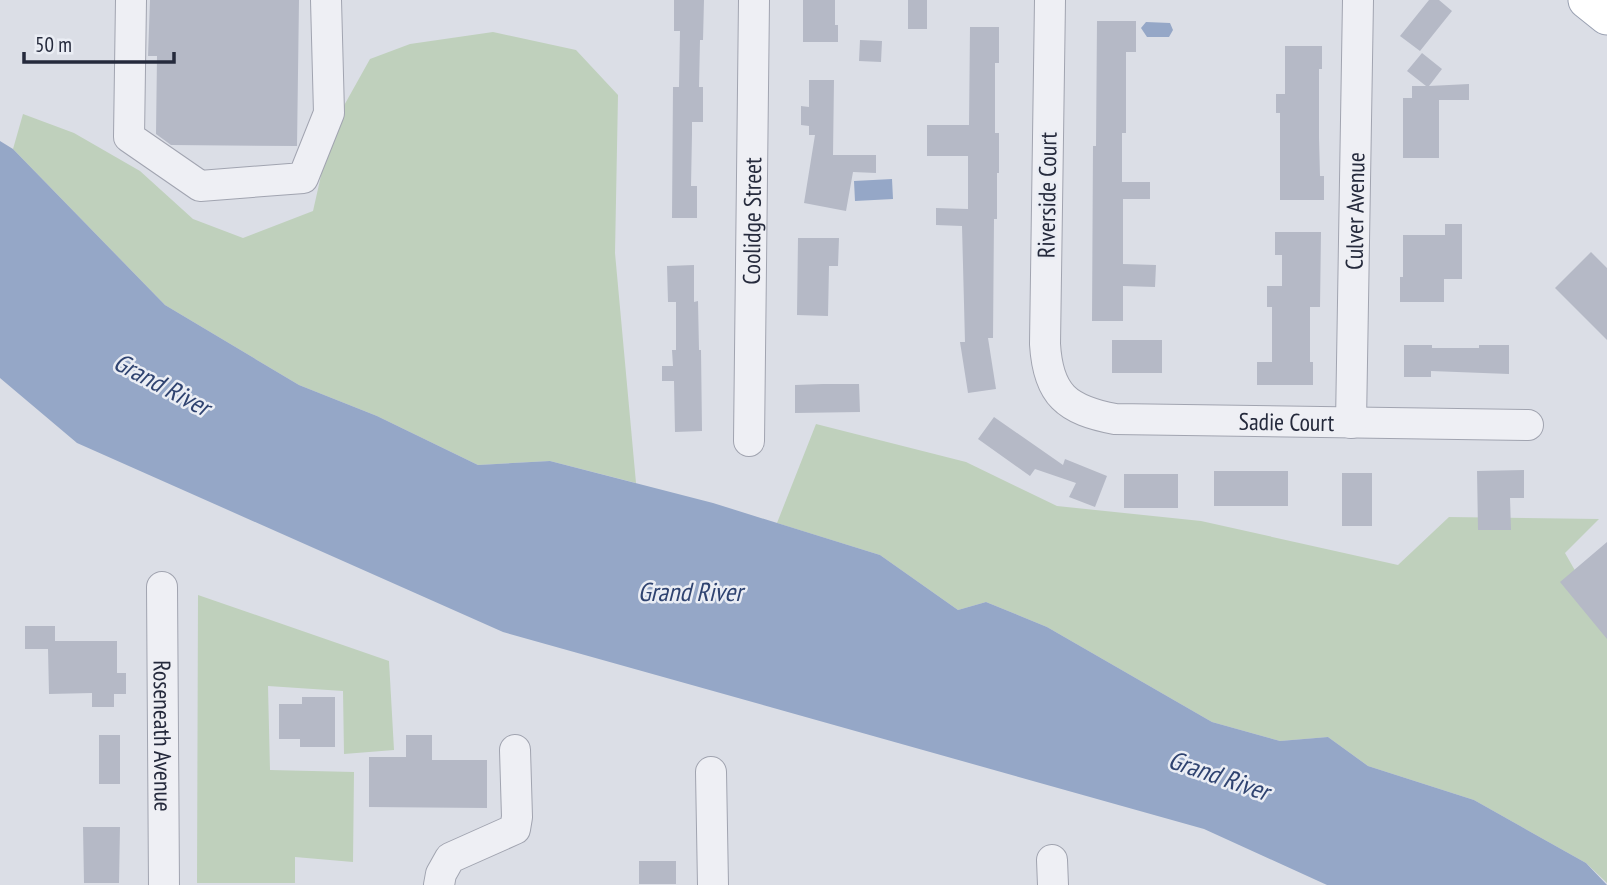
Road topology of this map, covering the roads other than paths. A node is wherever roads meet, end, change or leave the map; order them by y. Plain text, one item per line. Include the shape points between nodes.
1 (131, 0) edge
2 (326, 0) edge
3 (754, 0) edge
4 (1050, 0) edge
5 (1358, 0) edge
6 (1055, 388) joint
7 (1352, 423) junction
8 (1528, 425) dead end
9 (749, 441) dead end
10 (162, 587) dead end
11 (515, 750) dead end
12 (711, 772) dead end
13 (444, 872) edge
14 (164, 885) edge
15 (713, 885) edge

1 - 2 street via 129,137 200,186 303,178 329,113
3 - 9 street, Coolidge Street
4 - 6 street, Riverside Court via 1045,345
5 - 7 street, Culver Avenue
6 - 7 street, Sadie Court via 1071,406 1115,419
7 - 8 street, Sadie Court
10 - 14 street, Roseneath Avenue
11 - 13 street via 514,829
12 - 15 street

